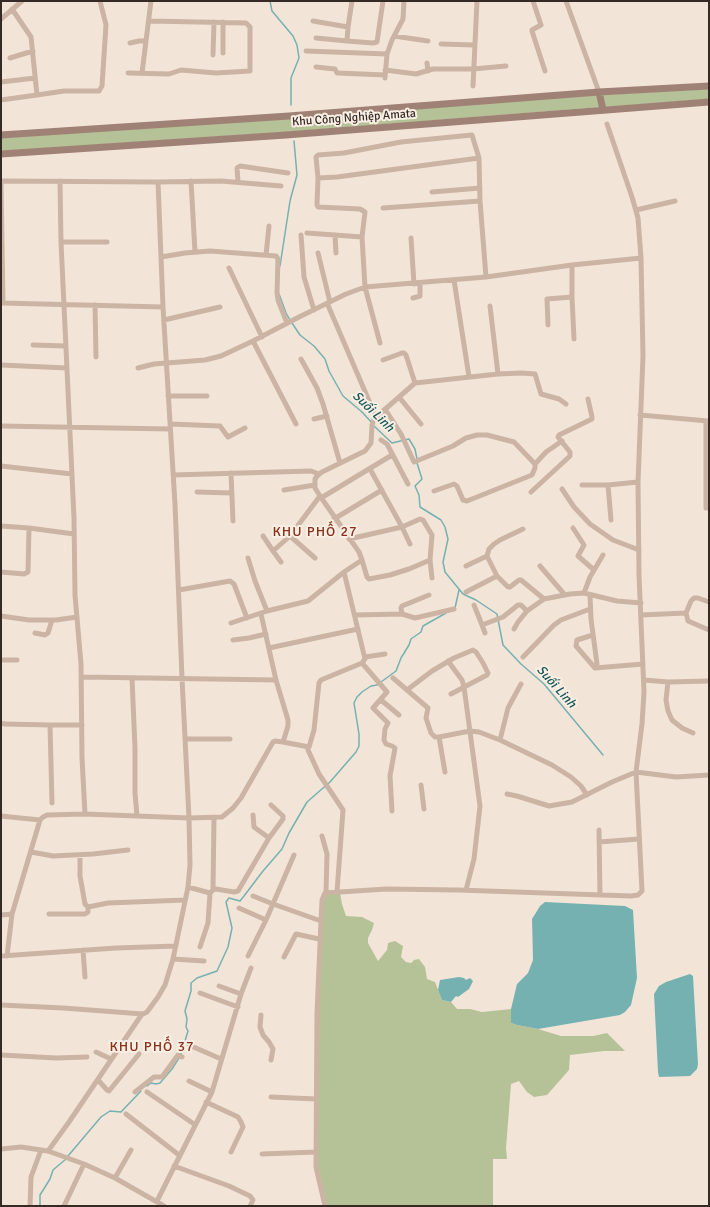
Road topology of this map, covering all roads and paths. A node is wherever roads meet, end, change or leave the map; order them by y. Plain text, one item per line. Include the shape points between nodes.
1 (22, 1) edge
2 (100, 1) edge
3 (151, 1) edge
4 (352, 1) edge
5 (383, 1) edge
6 (404, 1) edge
7 (477, 1) edge
8 (533, 1) edge
9 (566, 1) edge
10 (12, 9) junction
11 (1, 19) edge
12 (150, 21) junction
13 (312, 21) dead end
14 (214, 22) junction
15 (223, 22) junction
16 (348, 26) junction
17 (394, 36) junction
18 (316, 38) dead end
19 (146, 41) junction
20 (347, 41) junction
21 (428, 41) dead end
22 (461, 41) dead end
23 (130, 43) dead end
24 (441, 44) dead end
25 (474, 44) junction
26 (33, 51) junction
27 (306, 51) dead end
28 (223, 53) dead end
29 (387, 54) junction
30 (213, 55) dead end
31 (10, 58) dead end
32 (428, 63) dead end
33 (506, 66) dead end
34 (316, 67) dead end
35 (473, 69) junction
36 (428, 71) junction
37 (545, 71) dead end
38 (128, 73) dead end
39 (142, 73) junction
40 (385, 74) junction
41 (35, 78) junction
42 (1, 82) edge
43 (473, 86) dead end
44 (709, 86) edge
45 (599, 92) junction
46 (37, 95) junction
47 (1, 100) edge
48 (709, 102) edge
49 (603, 110) junction
50 (607, 124) dead end
51 (1, 135) edge
52 (1, 154) edge
53 (479, 158) junction
54 (288, 173) dead end
55 (318, 178) junction
56 (60, 181) junction
57 (191, 181) junction
58 (158, 182) junction
59 (238, 182) junction
60 (282, 186) dead end
61 (480, 188) junction
62 (432, 192) dead end
63 (480, 201) junction
64 (675, 201) dead end
65 (383, 208) dead end
66 (636, 210) junction
67 (1, 221) edge
68 (269, 226) dead end
69 (307, 233) dead end
70 (301, 235) dead end
71 (335, 235) junction
72 (362, 238) junction
73 (411, 238) dead end
74 (61, 242) junction
75 (107, 242) dead end
76 (1, 246) edge
77 (196, 252) junction
78 (318, 253) dead end
79 (336, 253) dead end
80 (266, 255) junction
81 (161, 256) junction
82 (641, 258) junction
83 (2, 264) edge
84 (572, 265) junction
85 (229, 268) dead end
86 (486, 277) junction
87 (454, 280) junction
88 (420, 283) junction
89 (414, 284) junction
90 (365, 288) junction
91 (572, 297) junction
92 (414, 298) dead end
93 (2, 303) edge
94 (328, 303) junction
95 (64, 304) junction
96 (95, 305) junction
97 (490, 306) dead end
98 (220, 307) dead end
99 (163, 308) junction
100 (314, 310) junction
101 (164, 320) junction
102 (287, 323) junction
103 (548, 324) dead end
104 (262, 337) junction
105 (574, 339) dead end
106 (253, 341) junction
107 (380, 343) dead end
108 (33, 345) dead end
109 (66, 346) junction
110 (96, 357) dead end
111 (301, 359) dead end
112 (383, 360) dead end
113 (167, 363) junction
114 (1, 365) edge
115 (67, 368) junction
116 (138, 368) dead end
117 (498, 374) junction
118 (469, 377) junction
119 (416, 383) junction
120 (168, 396) junction
121 (207, 396) dead end
122 (399, 397) junction
123 (588, 399) dead end
124 (566, 404) dead end
125 (385, 409) junction
126 (640, 415) junction
127 (327, 416) junction
128 (375, 418) junction
129 (314, 419) dead end
130 (708, 421) edge
131 (296, 424) dead end
132 (421, 424) dead end
133 (1, 426) edge
134 (70, 427) junction
135 (170, 427) junction
136 (245, 428) dead end
137 (381, 440) dead end
138 (562, 441) junction
139 (392, 455) junction
140 (340, 464) junction
141 (535, 464) junction
142 (1, 466) edge
143 (370, 469) junction
144 (231, 473) junction
145 (72, 474) junction
146 (319, 474) junction
147 (173, 475) junction
148 (638, 482) junction
149 (408, 484) dead end
150 (315, 485) junction
151 (608, 485) junction
152 (582, 486) dead end
153 (562, 489) dead end
154 (284, 490) dead end
155 (382, 490) junction
156 (434, 491) dead end
157 (196, 492) dead end
158 (531, 492) dead end
159 (232, 493) junction
160 (707, 496) edge
161 (320, 497) junction
162 (709, 508) edge
163 (334, 518) junction
164 (233, 520) dead end
165 (611, 520) dead end
166 (1, 526) edge
167 (402, 527) junction
168 (29, 528) junction
169 (573, 528) dead end
170 (523, 529) dead end
171 (74, 534) junction
172 (263, 536) dead end
173 (290, 536) junction
174 (349, 539) junction
175 (410, 544) dead end
176 (639, 550) junction
177 (273, 551) junction
178 (604, 555) dead end
179 (487, 556) junction
180 (248, 558) dead end
181 (315, 558) dead end
182 (362, 560) junction
183 (430, 560) junction
184 (281, 562) dead end
185 (466, 566) dead end
186 (540, 566) dead end
187 (594, 570) junction
188 (1, 572) edge
189 (344, 572) junction
190 (497, 576) junction
191 (432, 578) dead end
192 (179, 590) junction
193 (466, 592) dead end
194 (584, 593) junction
195 (430, 595) dead end
196 (565, 595) junction
197 (590, 595) junction
198 (544, 599) junction
199 (641, 602) junction
200 (709, 602) edge
201 (474, 605) dead end
202 (454, 609) dead end
203 (590, 609) junction
204 (267, 611) junction
205 (527, 611) junction
206 (686, 613) junction
207 (261, 614) junction
208 (402, 614) junction
209 (355, 615) junction
210 (642, 615) junction
211 (1, 616) edge
212 (77, 617) junction
213 (247, 618) junction
214 (52, 620) junction
215 (230, 623) dead end
216 (482, 625) junction
217 (358, 629) junction
218 (514, 629) dead end
219 (709, 630) edge
220 (34, 633) dead end
221 (266, 634) junction
222 (485, 634) dead end
223 (593, 635) junction
224 (233, 640) dead end
225 (269, 648) junction
226 (384, 654) dead end
227 (365, 657) junction
228 (523, 657) dead end
229 (1, 660) edge
230 (17, 660) dead end
231 (448, 661) junction
232 (362, 663) junction
233 (643, 664) junction
234 (595, 668) junction
235 (82, 677) junction
236 (132, 678) junction
237 (182, 678) junction
238 (393, 678) dead end
239 (276, 680) junction
240 (644, 680) junction
241 (709, 680) edge
242 (668, 682) junction
243 (521, 684) dead end
244 (464, 687) junction
245 (407, 690) junction
246 (451, 694) dead end
247 (381, 700) junction
248 (399, 715) dead end
249 (1, 723) edge
250 (50, 725) junction
251 (82, 725) junction
252 (470, 731) junction
253 (693, 733) dead end
254 (439, 737) junction
255 (186, 738) junction
256 (230, 739) dead end
257 (500, 740) junction
258 (283, 742) junction
259 (308, 750) dead end
260 (445, 772) dead end
261 (636, 772) junction
262 (709, 775) edge
263 (421, 785) dead end
264 (507, 794) dead end
265 (587, 795) junction
266 (52, 803) dead end
267 (270, 805) dead end
268 (424, 809) dead end
269 (392, 811) dead end
270 (85, 814) junction
271 (253, 815) dead end
272 (1, 816) edge
273 (137, 816) junction
274 (189, 818) junction
275 (214, 818) junction
276 (40, 820) junction
277 (599, 830) dead end
278 (322, 836) dead end
279 (269, 838) junction
280 (639, 839) junction
281 (599, 842) junction
282 (128, 850) dead end
283 (31, 852) junction
284 (80, 855) junction
285 (294, 855) dead end
286 (188, 887) junction
287 (466, 890) junction
288 (212, 891) junction
289 (326, 892) junction
290 (337, 892) junction
291 (600, 895) junction
292 (253, 896) dead end
293 (185, 900) junction
294 (273, 904) junction
295 (88, 907) junction
296 (239, 908) dead end
297 (12, 914) junction
298 (49, 914) dead end
299 (1, 915) edge
300 (266, 920) junction
301 (320, 921) junction
302 (319, 939) junction
303 (176, 946) junction
304 (200, 947) dead end
305 (83, 950) junction
306 (1, 956) edge
307 (7, 956) junction
308 (248, 956) dead end
309 (284, 957) dead end
310 (172, 959) junction
311 (204, 961) dead end
312 (251, 968) dead end
313 (86, 977) dead end
314 (218, 986) dead end
315 (200, 994) dead end
316 (242, 994) junction
317 (1, 1006) edge
318 (238, 1007) junction
319 (142, 1014) junction
320 (261, 1015) dead end
321 (189, 1045) dead end
322 (96, 1052) dead end
323 (1, 1054) edge
324 (139, 1054) dead end
325 (180, 1056) dead end
326 (87, 1057) dead end
327 (111, 1059) junction
328 (221, 1059) junction
329 (271, 1060) dead end
330 (98, 1080) junction
331 (189, 1081) dead end
332 (135, 1092) dead end
333 (147, 1092) dead end
334 (212, 1092) junction
335 (271, 1097) dead end
336 (316, 1099) junction
337 (206, 1102) junction
338 (126, 1114) dead end
339 (194, 1124) junction
340 (1, 1149) edge
341 (41, 1150) junction
342 (131, 1150) dead end
343 (48, 1151) junction
344 (231, 1152) dead end
345 (316, 1152) junction
346 (262, 1154) dead end
347 (179, 1155) junction
348 (84, 1164) junction
349 (174, 1166) junction
350 (115, 1178) junction
351 (157, 1201) junction
352 (30, 1206) edge
353 (64, 1206) edge
354 (164, 1206) edge
355 (250, 1206) edge
356 (325, 1206) edge

1 - 10 street
2 - 46 street via 106,25 101,89
3 - 12 street
4 - 16 street
5 - 20 street via 377,42
6 - 17 street via 403,19
7 - 25 street
8 - 37 street via 541,25 532,32
9 - 45 street
10 - 11 street
10 - 26 street via 31,37
12 - 14 street
12 - 19 street
13 - 16 street
14 - 15 street
14 - 30 street
15 - 28 street
15 - 39 street via 246,23 250,27 250,71 183,70 169,74
16 - 20 street
17 - 21 street
17 - 29 street
18 - 20 street
19 - 23 street
19 - 39 street
22 - 25 street
24 - 25 street
25 - 35 street
26 - 31 street
26 - 41 street
27 - 29 street
29 - 40 street
32 - 36 street
33 - 35 street
34 - 40 street via 335,69 337,73
35 - 36 street
35 - 43 street
36 - 40 street via 416,74
38 - 39 street
41 - 42 street
41 - 46 street
44 - 45 street, Khu Công Nghiệp Amata
45 - 49 street
45 - 51 street, Khu Công Nghiệp Amata
46 - 47 street
48 - 49 street, Khu Công Nghiệp Amata
49 - 52 street, Khu Công Nghiệp Amata
50 - 66 street
53 - 55 street
53 - 55 street via 474,136 471,134 401,142 344,153 318,155
53 - 61 street
54 - 59 street via 240,166 237,168
55 - 72 street via 318,207 363,210
56 - 58 street
56 - 67 street via 1,181
56 - 74 street
57 - 58 street
57 - 59 street
57 - 77 street
58 - 81 street
59 - 60 street
61 - 62 street
61 - 63 street
63 - 65 street
63 - 86 street
64 - 66 street
66 - 82 street
67 - 76 street
68 - 80 street
69 - 71 street
70 - 100 street via 304,277
71 - 72 street
71 - 79 street
72 - 90 street
73 - 89 street
74 - 75 street
74 - 95 street
76 - 83 street
77 - 80 street
77 - 81 street
78 - 94 street
80 - 102 street via 276,256 278,259 277,293
81 - 99 street
82 - 84 street
82 - 126 street
83 - 93 street
84 - 86 street
84 - 91 street
85 - 104 street
86 - 87 street
87 - 88 street
87 - 118 street
88 - 89 street
88 - 92 street via 420,296
89 - 90 street
90 - 94 street
90 - 107 street
91 - 103 street via 547,299
91 - 105 street
93 - 95 street
94 - 100 street
94 - 128 street
95 - 96 street
95 - 109 street
96 - 99 street
96 - 110 street
97 - 117 street
98 - 101 street
99 - 101 street
100 - 102 street
101 - 113 street
102 - 104 street
104 - 106 street
106 - 113 street via 221,356
106 - 131 street
108 - 109 street
109 - 115 street
111 - 127 street via 317,388
112 - 119 street via 404,353
113 - 116 street
113 - 120 street
114 - 115 street
115 - 134 street
117 - 118 street
117 - 124 street via 535,374 541,394 559,399
118 - 119 street
119 - 122 street
120 - 121 street
120 - 135 street
122 - 125 street
122 - 132 street
123 - 138 street via 592,419 559,435
125 - 128 street
125 - 141 street via 403,437 414,462 477,435 514,442
126 - 130 street
126 - 148 street
127 - 129 street
127 - 140 street
128 - 140 street via 371,443
130 - 160 street
133 - 134 street
134 - 135 street
134 - 145 street
135 - 136 street via 220,426 228,437
135 - 147 street
137 - 139 street via 387,444
138 - 141 street via 546,452
138 - 158 street via 571,454
139 - 143 street
139 - 149 street
140 - 146 street
141 - 156 street via 532,475 467,501 463,500 454,484
142 - 145 street
143 - 155 street
143 - 161 street
144 - 146 street via 311,471
144 - 147 street
144 - 159 street
145 - 171 street
146 - 150 street via 315,479
147 - 192 street
148 - 151 street
148 - 176 street
150 - 154 street
150 - 161 street
151 - 152 street
151 - 165 street
153 - 176 street via 590,524 613,540
155 - 163 street
155 - 167 street
157 - 159 street
159 - 164 street
160 - 162 street via 706,508
161 - 163 street
161 - 173 street
163 - 174 street
166 - 168 street
167 - 174 street
167 - 175 street
167 - 183 street via 420,519 424,521 432,535
168 - 171 street
168 - 188 street via 28,572
169 - 187 street via 584,545 578,556
170 - 179 street via 494,544
171 - 212 street
172 - 177 street
173 - 177 street
173 - 181 street
174 - 182 street
176 - 199 street
177 - 184 street
178 - 187 street
179 - 185 street
179 - 190 street
180 - 204 street
182 - 183 street via 369,579 409,569
182 - 189 street
183 - 191 street
186 - 196 street
187 - 194 street
189 - 204 street via 308,601
189 - 209 street
190 - 193 street
190 - 198 street via 508,587 521,580
192 - 213 street via 231,581
192 - 237 street
194 - 196 street
194 - 197 street
195 - 208 street via 402,606
196 - 198 street
197 - 199 street via 617,601
197 - 203 street
198 - 205 street
199 - 210 street
200 - 206 street via 694,598
201 - 216 street
202 - 208 street via 415,618
203 - 223 street
203 - 228 street via 554,624
204 - 207 street
205 - 216 street via 520,605 504,617
205 - 218 street
206 - 210 street
206 - 219 street via 688,620
207 - 213 street
207 - 221 street
208 - 209 street
209 - 217 street
210 - 233 street
211 - 214 street
212 - 214 street
212 - 235 street
213 - 215 street
214 - 220 street via 48,633
216 - 222 street
217 - 225 street
217 - 227 street
221 - 224 street
221 - 225 street
223 - 234 street via 597,664
223 - 234 street via 577,640 576,646
225 - 239 street
226 - 227 street
227 - 232 street
229 - 230 street
231 - 244 street
231 - 244 street via 473,650 483,663 487,675
231 - 245 street
232 - 247 street via 387,692
232 - 258 street via 319,683 314,730 309,747
233 - 234 street
233 - 240 street
235 - 236 street
235 - 251 street
236 - 237 street
236 - 273 street
237 - 239 street
237 - 255 street
238 - 245 street
239 - 258 street via 288,720
240 - 242 street
240 - 261 street
241 - 242 street
242 - 253 street via 666,700 672,720
243 - 257 street via 508,708
244 - 246 street
244 - 252 street
245 - 254 street via 428,708 426,718 430,733
247 - 248 street
247 - 269 street via 374,708 388,723 385,729 386,744 395,748 391,769
249 - 250 street
250 - 251 street
250 - 266 street
251 - 270 street
252 - 254 street
252 - 257 street
252 - 287 street via 480,806 474,859
254 - 260 street
255 - 256 street
255 - 274 street
257 - 265 street via 571,777
258 - 275 street via 273,742 233,808 222,817
259 - 290 street via 318,774 343,810
261 - 262 street via 676,777
261 - 265 street
261 - 280 street
263 - 268 street
264 - 265 street via 549,806 572,802
267 - 279 street via 283,817
270 - 273 street
270 - 276 street via 47,815
271 - 279 street via 254,827
272 - 276 street
273 - 274 street
274 - 275 street
274 - 286 street
275 - 288 street
276 - 283 street
277 - 281 street
278 - 289 street via 327,854
279 - 288 street via 238,891
280 - 281 street
280 - 291 street via 642,891 631,896
281 - 291 street
282 - 284 street
283 - 284 street via 53,856
283 - 297 street
284 - 295 street via 80,876 85,904
285 - 294 street
286 - 288 street
286 - 293 street
287 - 290 street via 386,889
287 - 291 street
288 - 304 street via 208,923
289 - 290 street
289 - 301 street via 322,900
292 - 294 street
293 - 295 street via 108,903
293 - 303 street
294 - 300 street
294 - 301 street
295 - 298 street via 86,914
296 - 300 street
297 - 299 street
297 - 307 street
300 - 308 street
301 - 302 street
302 - 309 street via 296,934
302 - 336 street
303 - 305 street
303 - 310 street
305 - 307 street
305 - 313 street
306 - 307 street
310 - 311 street
310 - 319 street via 165,985 147,1012
312 - 316 street
314 - 316 street
315 - 318 street
316 - 318 street
317 - 319 street
318 - 328 street
319 - 327 street
320 - 329 street via 260,1027 273,1049
321 - 328 street
322 - 327 street
323 - 326 street via 56,1058
324 - 330 street via 110,1091
325 - 332 street via 162,1077 154,1077
327 - 330 street
328 - 334 street
330 - 343 street
331 - 334 street
333 - 339 street
334 - 337 street
335 - 336 street
336 - 345 street
337 - 339 street
337 - 344 street via 238,1117 241,1122 243,1127
338 - 347 street
339 - 347 street
340 - 341 street via 17,1147
341 - 343 street
341 - 352 street via 31,1177
342 - 350 street
343 - 348 street
345 - 346 street
345 - 356 street via 316,1167
347 - 349 street
348 - 350 street
348 - 353 street
349 - 351 street
349 - 355 street via 250,1196 253,1200
350 - 351 street
351 - 354 street

